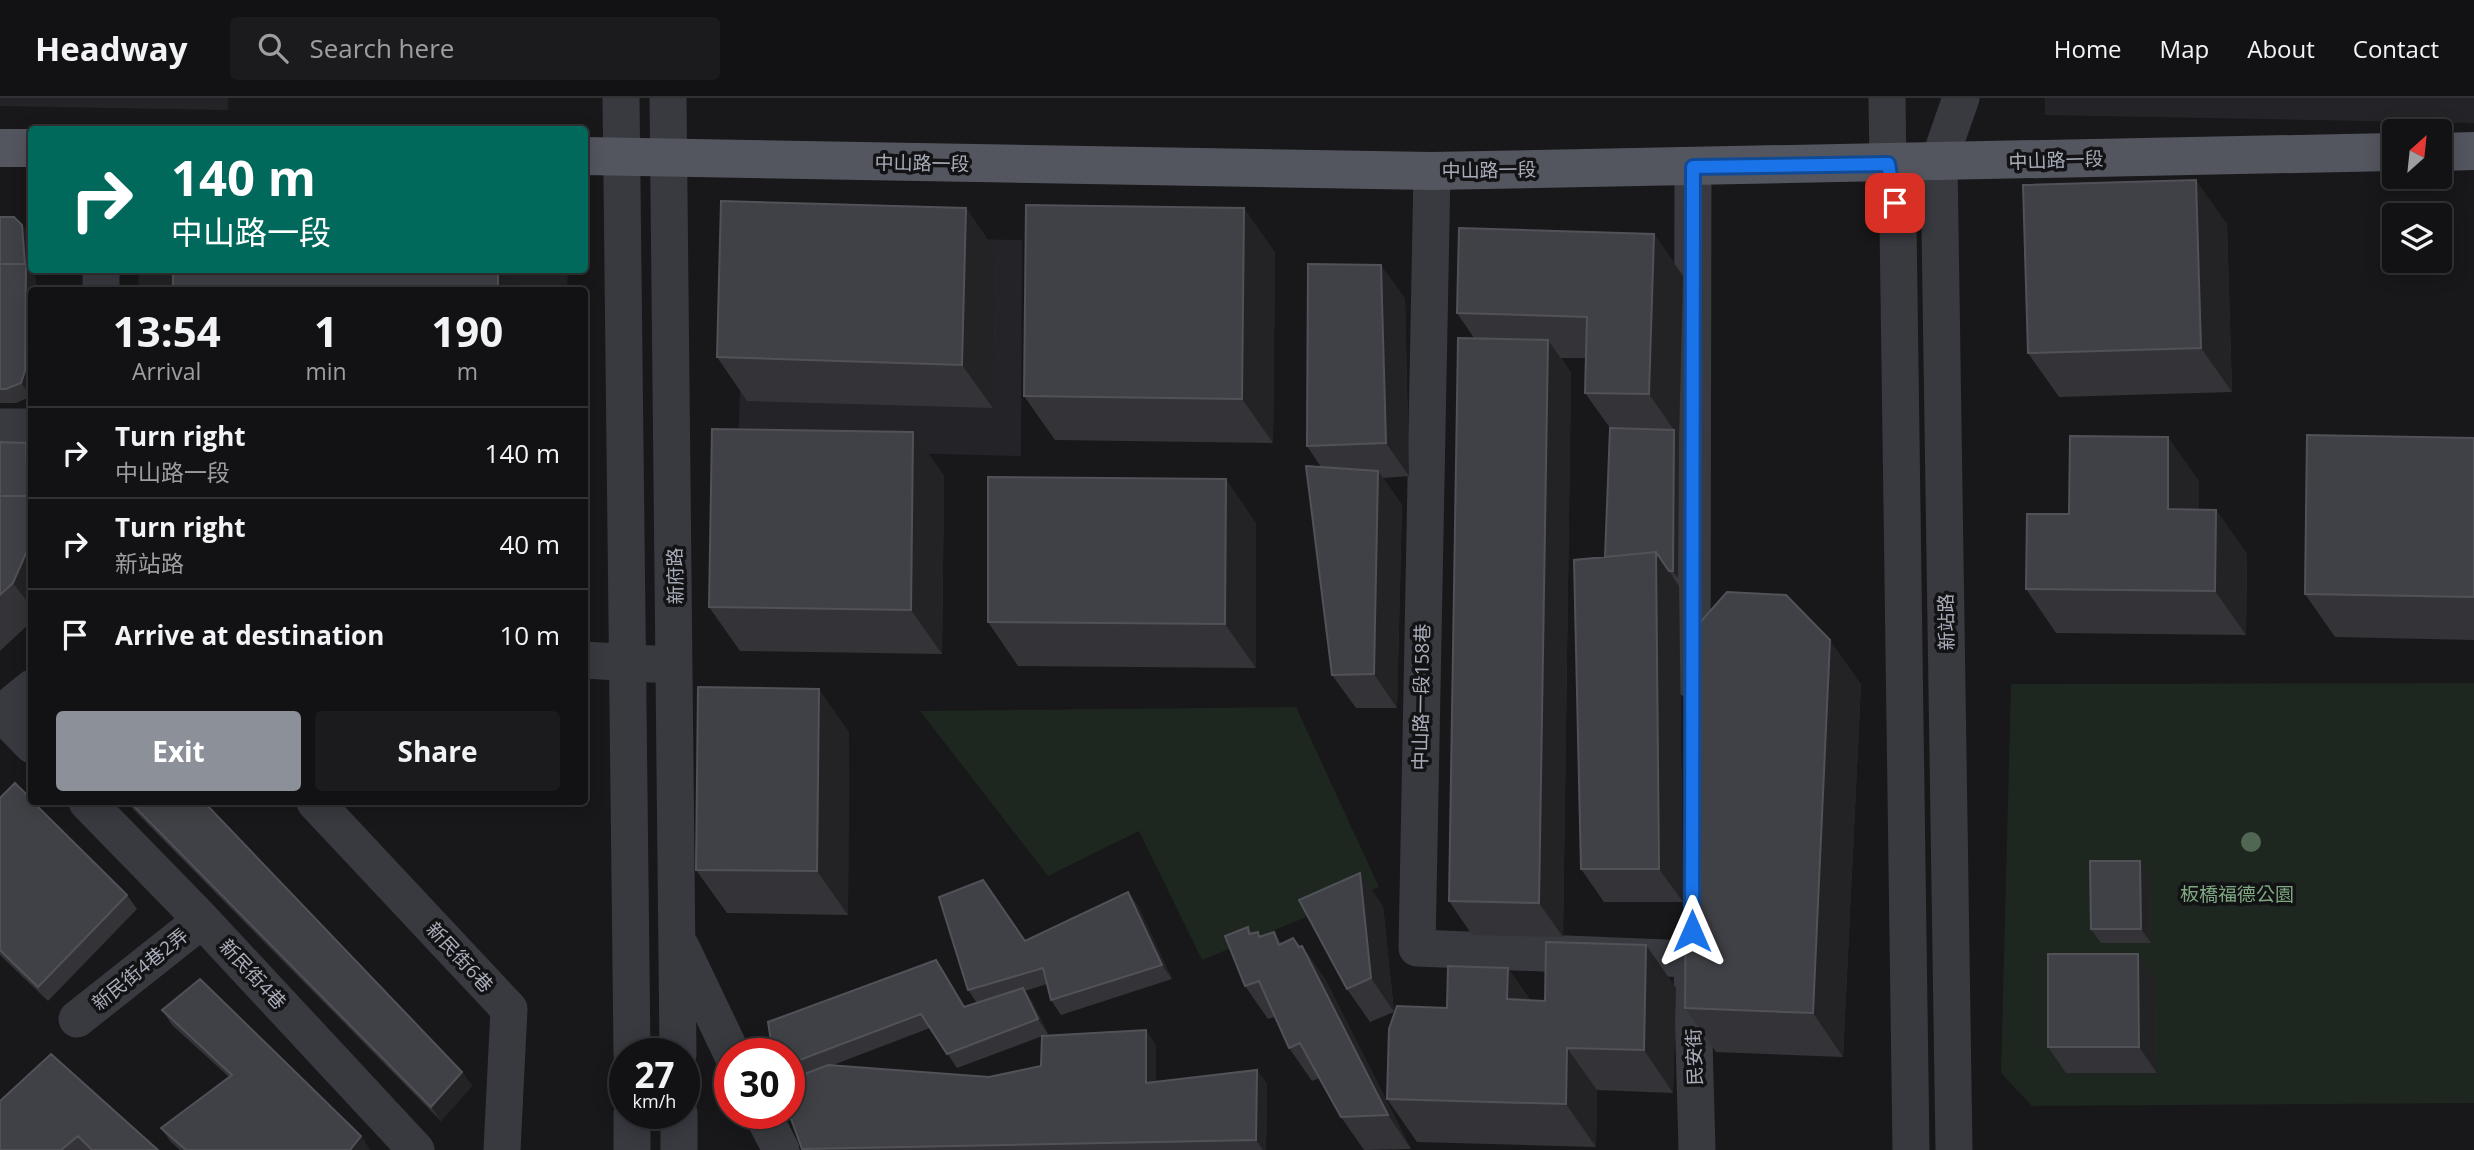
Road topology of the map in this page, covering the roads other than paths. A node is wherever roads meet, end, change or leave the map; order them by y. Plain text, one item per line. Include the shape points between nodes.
1 (621, 98) edge
2 (668, 98) edge
3 (1887, 98) edge
4 (1961, 98) edge
5 (0, 148) edge
6 (28, 148) edge
7 (2474, 151) edge
8 (2382, 152) edge
9 (2452, 152) edge
10 (603, 156) edge
11 (668, 158) junction
12 (1939, 162) junction
13 (1888, 164) junction
14 (1693, 167) junction
15 (1433, 171) junction
16 (0, 427) edge
17 (28, 428) edge
18 (588, 660) edge
19 (676, 663) junction
20 (629, 665) junction
21 (28, 691) edge
22 (1692, 707) edge
23 (0, 713) edge
24 (28, 741) edge
25 (90, 805) edge
26 (318, 805) edge
27 (202, 919) junction
28 (676, 936) junction
29 (1692, 945) joint
30 (77, 1019) dead end
31 (632, 1038) edge
32 (678, 1038) edge
33 (724, 1038) edge
34 (632, 1129) edge
35 (678, 1129) edge
36 (770, 1129) edge
37 (416, 1150) edge
38 (502, 1150) edge
39 (632, 1150) edge
40 (679, 1150) edge
41 (781, 1150) edge
42 (1697, 1150) edge
43 (1911, 1150) edge
44 (1954, 1150) edge

1 - 10 street
2 - 11 street, 新府路
3 - 13 street
4 - 12 street, 新站路
5 - 6 main road
7 - 9 main road
8 - 12 main road, 中山路一段
10 - 11 main road, 中山路一段
10 - 20 street
11 - 15 main road, 中山路一段
11 - 19 street, 新府路
12 - 13 main road, 中山路一段
12 - 44 street, 新站路
13 - 14 main road, 中山路一段
13 - 43 street via 1898,223
14 - 15 main road, 中山路一段
14 - 22 street
15 - 29 street, 中山路一段158巷 via 1417,948
16 - 17 street
18 - 20 street
19 - 20 street
19 - 28 street, 新府路
20 - 31 street
21 - 23 street
23 - 24 street
25 - 27 street, 新民街4巷
26 - 38 street, 新民街6巷 via 509,1009
27 - 30 street, 新民街4巷2弄
27 - 37 street, 新民街4巷
28 - 32 street, 新府路
28 - 33 street
29 - 42 street, 民安街
34 - 39 street
35 - 40 street
36 - 41 street

